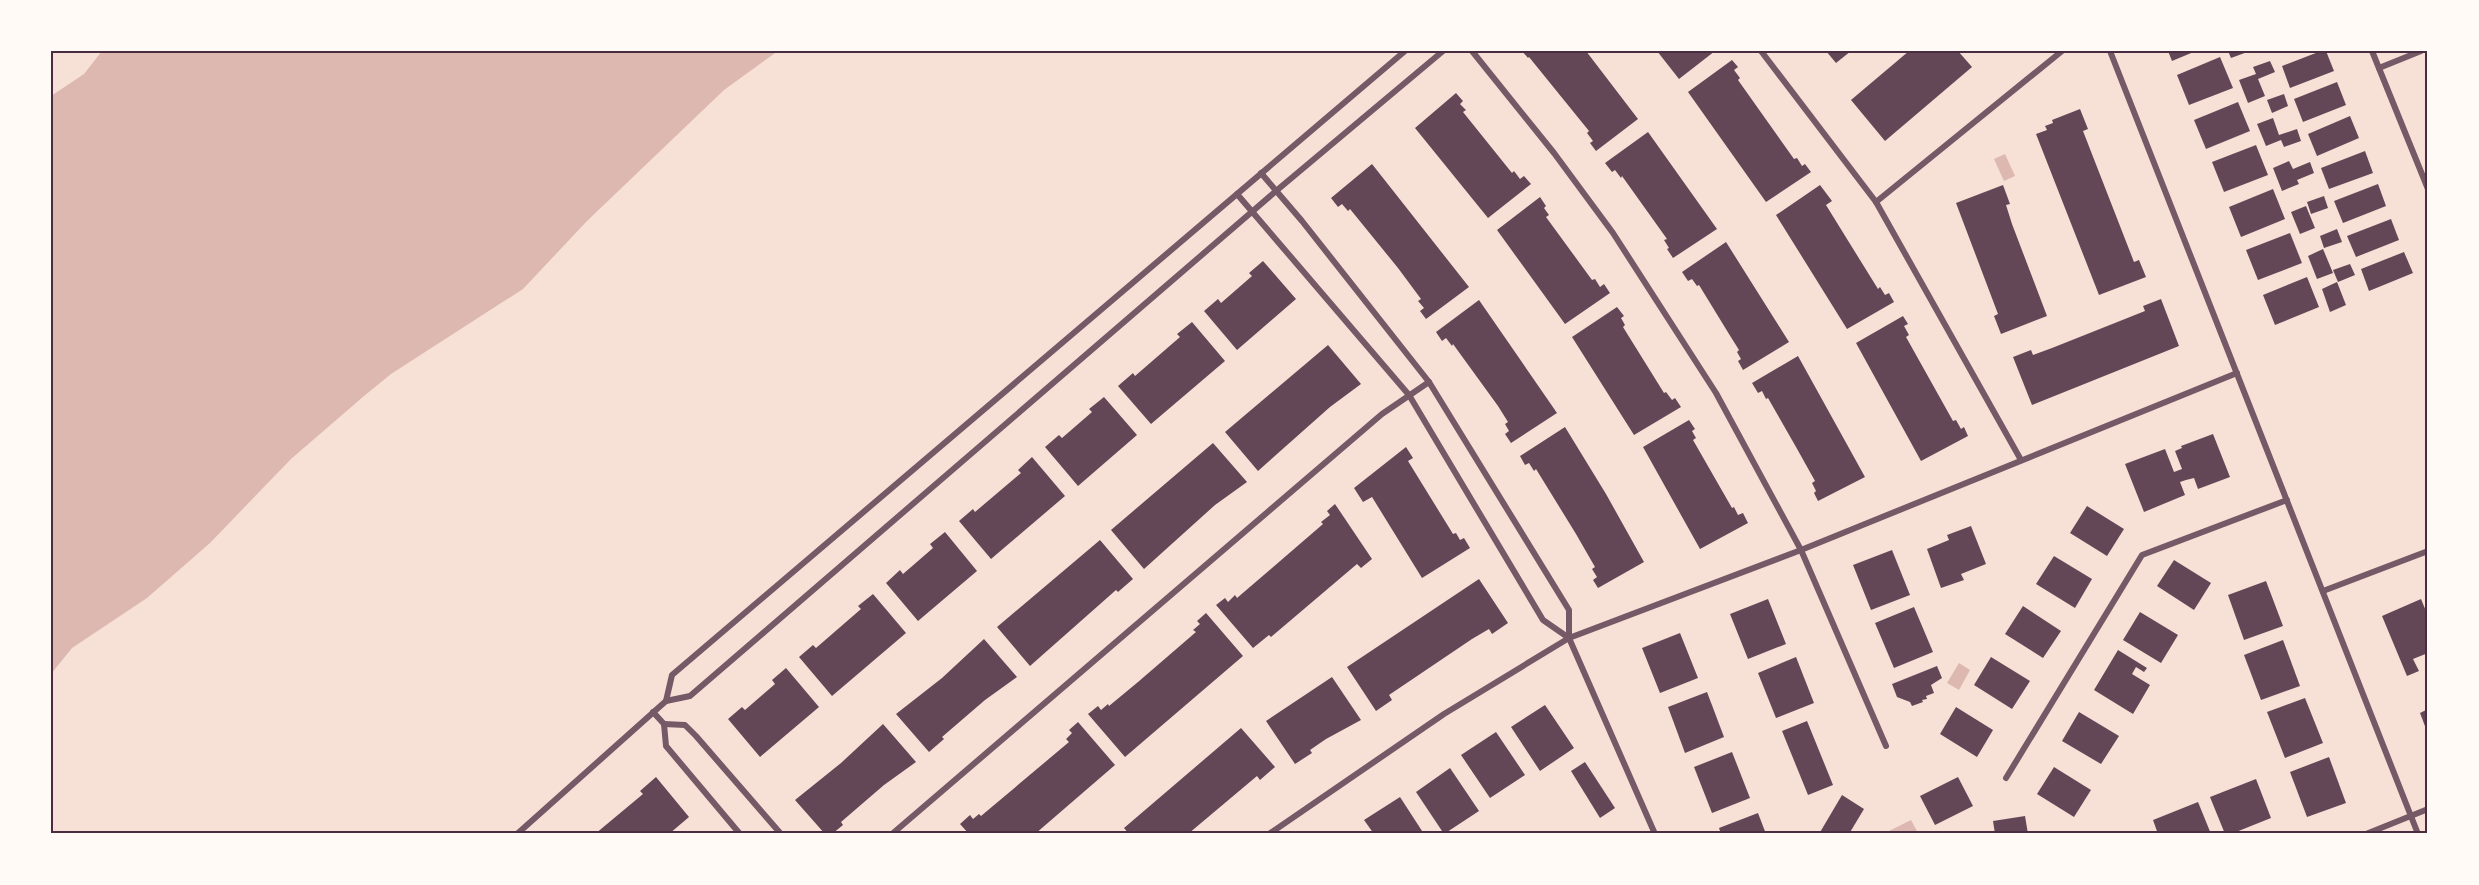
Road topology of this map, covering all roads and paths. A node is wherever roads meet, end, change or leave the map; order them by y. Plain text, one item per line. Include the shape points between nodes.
1 (1405, 51) edge
2 (1443, 51) edge
3 (1472, 51) edge
4 (1761, 51) edge
5 (2062, 51) edge
6 (2110, 51) edge
7 (2372, 51) edge
8 (2421, 51) edge
9 (2379, 68) junction
10 (1261, 173) junction
11 (2428, 189) edge
12 (1275, 191) junction
13 (1237, 194) junction
14 (1876, 202) junction
15 (1253, 210) junction
16 (2237, 374) junction
17 (1429, 382) junction
18 (1409, 395) junction
19 (2021, 460) junction
20 (2287, 500) junction
21 (1801, 550) junction
22 (2428, 551) edge
23 (2323, 591) junction
24 (1569, 638) junction
25 (666, 701) junction
26 (653, 712) junction
27 (664, 724) junction
28 (1886, 746) dead end
29 (2006, 778) dead end
30 (2428, 809) edge
31 (2411, 816) junction
32 (517, 834) edge
33 (740, 834) edge
34 (781, 834) edge
35 (892, 834) edge
36 (1269, 834) edge
37 (1655, 834) edge
38 (2366, 834) edge
39 (2418, 834) edge

1 - 10 street
2 - 12 street
3 - 21 street via 1554,153 1660,303 1716,393
4 - 14 street
5 - 14 street
6 - 16 street
7 - 9 street
8 - 9 street
9 - 11 street
10 - 12 street
10 - 13 street
12 - 15 street
12 - 17 street
13 - 15 street
13 - 25 street via 672,675
14 - 19 street
15 - 18 street
15 - 25 street via 690,696
16 - 19 street
16 - 20 street
17 - 18 street
17 - 24 street via 1569,610
18 - 24 street via 1543,620
18 - 35 street
19 - 21 street
20 - 23 street
20 - 29 street via 2142,555
21 - 24 street
21 - 28 street
22 - 23 street
23 - 31 street
24 - 36 street via 1444,714
24 - 37 street
25 - 26 street
26 - 27 street
26 - 32 street
27 - 33 street via 666,746
27 - 34 street via 684,725 696,736
30 - 31 street
31 - 38 street
31 - 39 street

